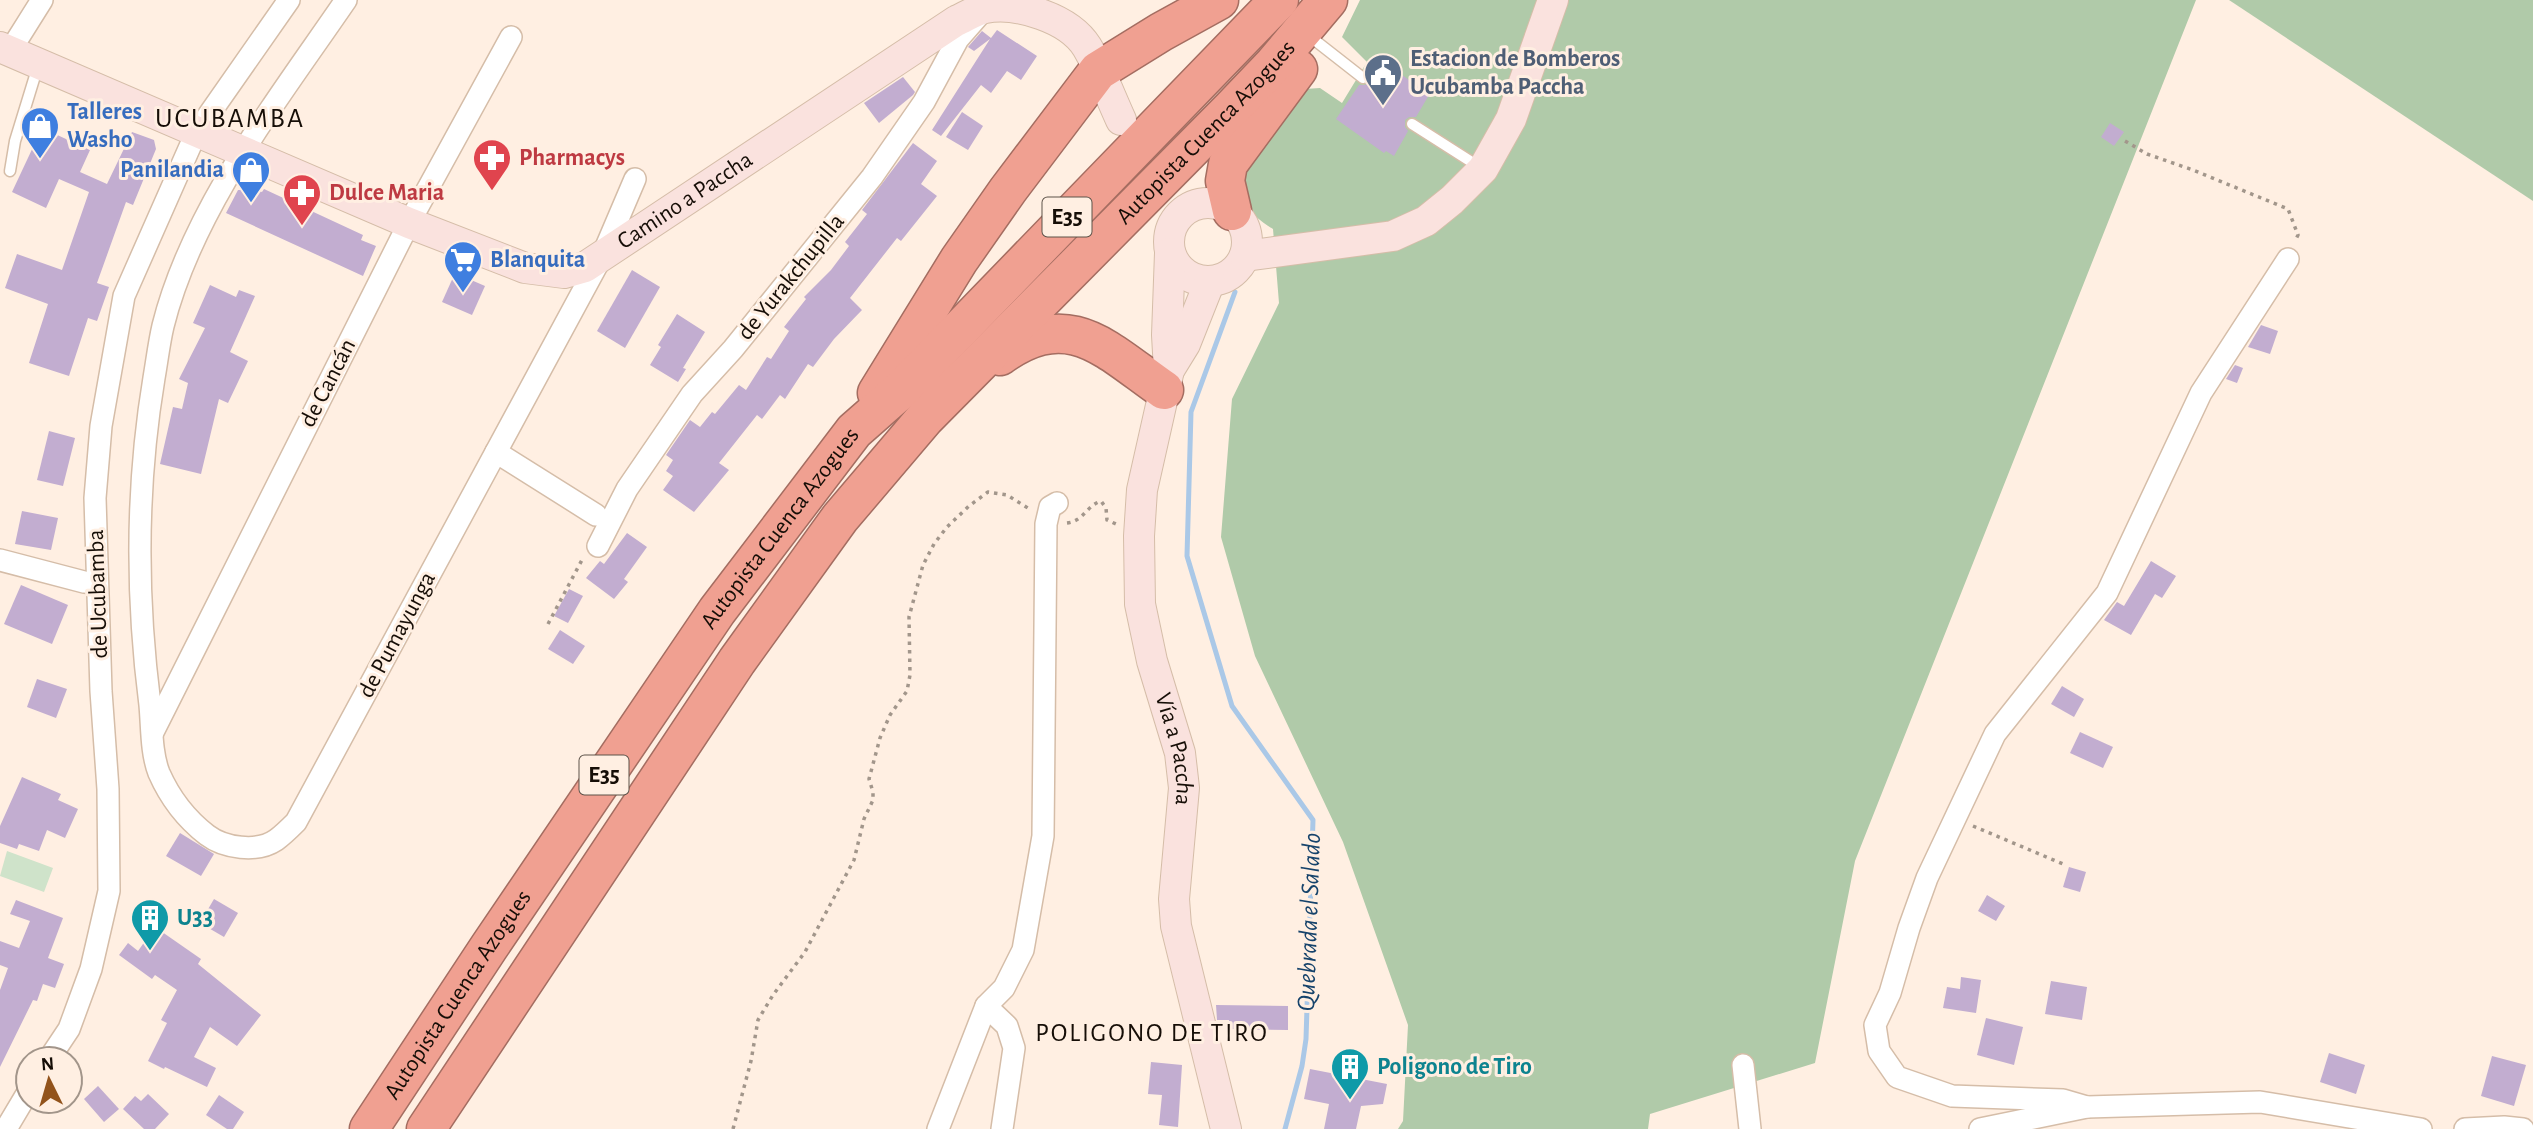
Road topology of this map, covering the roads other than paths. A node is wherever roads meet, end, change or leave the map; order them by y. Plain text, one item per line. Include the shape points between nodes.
1 (42, 0) edge
2 (289, 0) edge
3 (346, 0) edge
4 (1219, 0) edge
5 (1279, 0) edge
6 (1328, 0) edge
7 (1346, 0) edge
8 (1553, 0) edge
9 (985, 4) edge
10 (511, 37) dead end
11 (1317, 42) junction
12 (5, 49) edge
13 (38, 63) junction
14 (1098, 71) junction
15 (1363, 79) dead end
16 (1121, 120) dead end
17 (1412, 124) dead end
18 (196, 133) junction
19 (243, 152) junction
20 (1483, 169) junction
21 (10, 171) dead end
22 (635, 179) dead end
23 (1231, 211) junction
24 (409, 223) junction
25 (1170, 253) junction
26 (603, 254) junction
27 (1245, 256) junction
28 (2288, 259) road end
29 (1210, 281) junction
30 (1166, 380) junction
31 (948, 396) junction
32 (854, 431) junction
33 (496, 453) junction
34 (1056, 503) dead end
35 (596, 515) dead end
36 (598, 546) road end
37 (0, 560) edge
38 (97, 583) junction
39 (153, 732) junction
40 (986, 1006) junction
41 (58, 1045) edge
42 (1743, 1065) dead end
43 (2087, 1107) junction
44 (369, 1129) edge
45 (426, 1129) edge
46 (938, 1129) edge
47 (1002, 1129) edge
48 (1226, 1129) edge
49 (1750, 1129) edge
50 (1980, 1129) edge
51 (2421, 1129) edge
52 (2465, 1129) edge
53 (2523, 1129) edge

1 - 12 street
2 - 18 street, de Ucubamba
3 - 19 street, de Pumayunga
4 - 14 highway
5 - 32 highway, Autopista Cuenca Azogues / E35 via 903,388
6 - 31 highway, Autopista Cuenca Azogues / E35 via 1232,108
7 - 11 highway
8 - 20 main road via 1511,119
9 - 14 main road, Camino a Paccha via 1042,13 1086,45
9 - 26 main road, Camino a Paccha
9 - 36 street, de Yurakchupilla via 958,38 924,102 872,177 692,394 627,489
10 - 24 street, de Cancán
11 - 15 lane
11 - 23 highway via 1228,164 1225,181
12 - 13 main road, Camino a Paccha
13 - 18 main road, Camino a Paccha
13 - 21 lane
14 - 16 main road, Camino a Paccha
14 - 32 highway via 958,260
17 - 20 lane
18 - 19 main road, Camino a Paccha
18 - 38 street, de Ucubamba via 124,296 101,426 95,498
19 - 24 main road, Camino a Paccha
19 - 39 street, de Pumayunga via 184,266 163,325 148,416 139,519 144,659
20 - 27 main road via 1426,221 1392,236
22 - 26 street, de Pumayunga
23 - 25 main road via 1208,203 1168,210
23 - 27 main road via 1246,231
24 - 26 main road, Camino a Paccha via 525,268 564,273 585,267
24 - 39 street, de Cancán
25 - 29 main road via 1185,274
25 - 30 main road, Vía a Paccha
26 - 33 street, de Pumayunga
27 - 29 main road via 1231,274
28 - 43 street via 2201,393 2107,593 1995,734 1927,878 1875,1025 1879,1051 1897,1077 1952,1096 2063,1100
29 - 30 main road, Vía a Paccha
30 - 31 highway via 1097,342 1067,333 1020,342
30 - 48 main road, Vía a Paccha via 1142,490 1140,604 1180,753 1184,788 1174,900 1176,926
31 - 45 highway, Autopista Cuenca Azogues / E35 via 840,518 767,616
32 - 44 highway, Autopista Cuenca Azogues / E35 via 680,663
33 - 35 street
33 - 39 street, de Pumayunga via 296,822 275,841 251,848 217,843 193,824 172,799 158,769
34 - 40 street via 1050,507 1046,524 1043,836 1023,950 1004,988
37 - 38 street
38 - 41 street, de Ucubamba via 109,891 91,969
40 - 46 street
40 - 47 street via 1007,1026 1014,1048
42 - 49 street
43 - 50 street
43 - 51 street via 2260,1102
52 - 53 street

